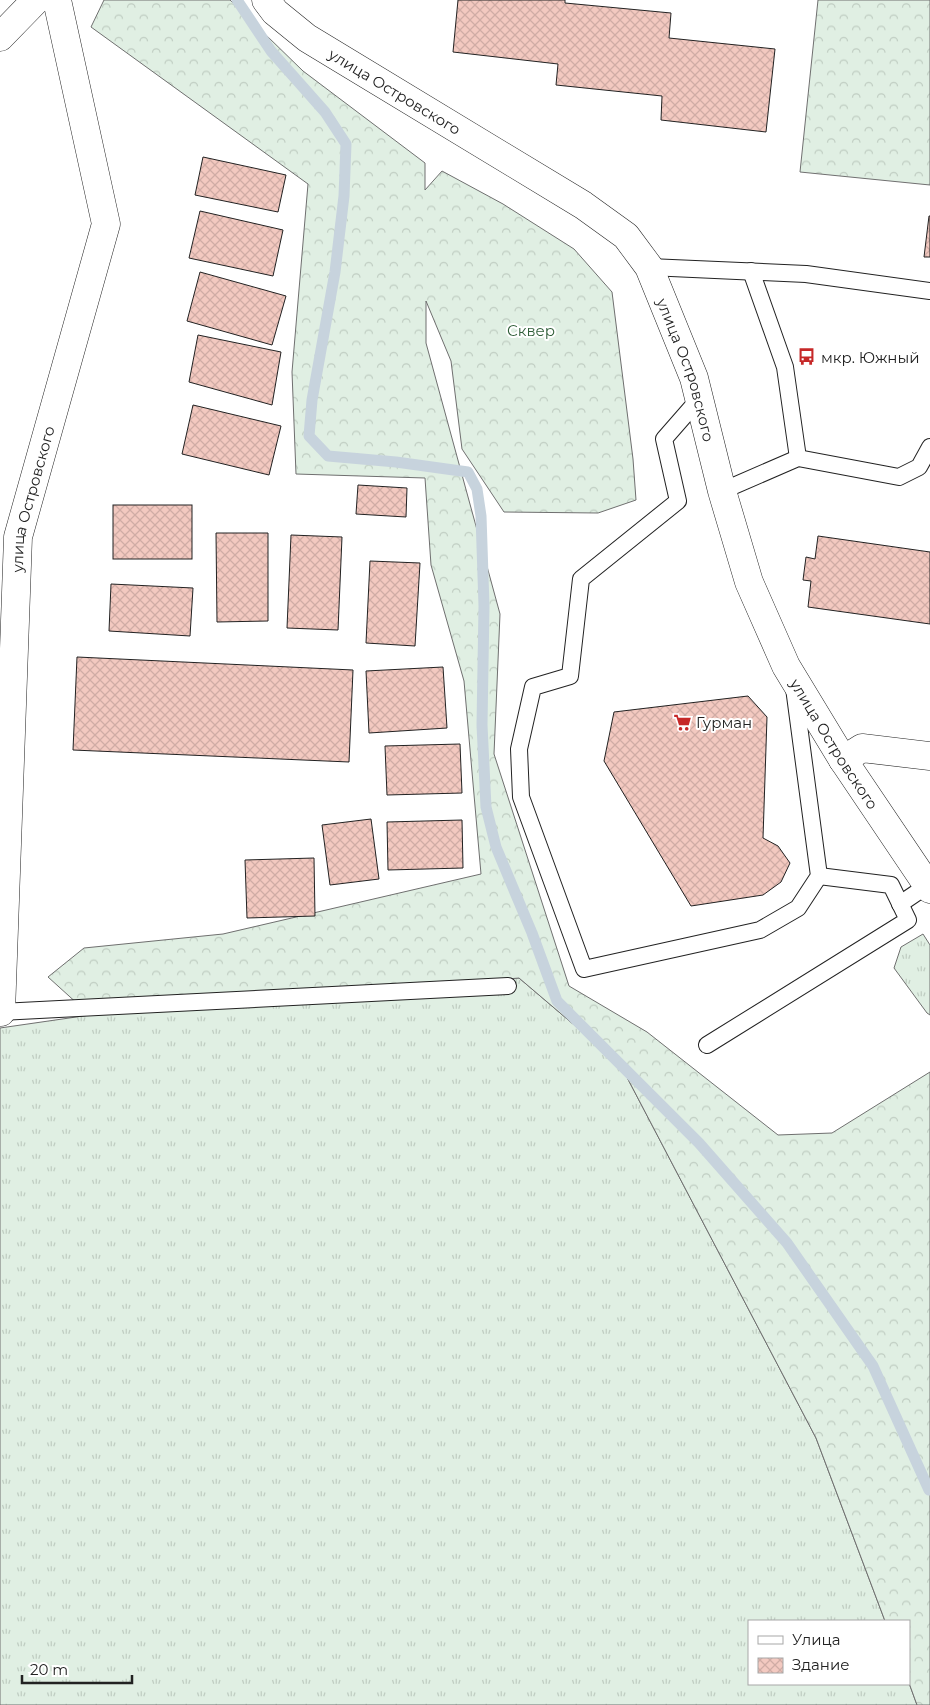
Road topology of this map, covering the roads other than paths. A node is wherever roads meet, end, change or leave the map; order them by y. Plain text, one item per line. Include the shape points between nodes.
1 (36, 0) edge
2 (57, 0) edge
3 (266, 0) edge
4 (0, 37) edge
5 (649, 267) junction
6 (751, 272) junction
7 (930, 290) edge
8 (699, 399) junction
9 (930, 447) edge
10 (798, 458) junction
11 (722, 490) junction
12 (792, 675) junction
13 (930, 756) edge
14 (844, 760) junction
15 (819, 876) junction
16 (929, 887) edge
17 (900, 904) junction
18 (508, 986) dead end
19 (0, 1012) edge
20 (706, 1045) dead end

1 - 4 street
2 - 19 street, улица Островского via 106,224 18,537
3 - 5 street, улица Островского via 274,12 307,38 583,205 626,236
5 - 6 lane
5 - 8 street, улица Островского via 694,378
6 - 7 lane via 806,274
6 - 10 lane via 785,367
8 - 11 street, улица Островского
8 - 15 lane via 664,439 678,500 581,579 570,676 533,687 519,750 521,797 584,969 760,930 798,908
9 - 10 lane via 919,467 899,477
10 - 11 lane
11 - 12 street, улица Островского via 749,582
12 - 14 street, улица Островского
12 - 15 lane
13 - 14 street via 862,748
14 - 16 street, улица Островского
15 - 17 lane via 891,885
16 - 17 lane
17 - 20 lane via 908,920
18 - 19 lane

